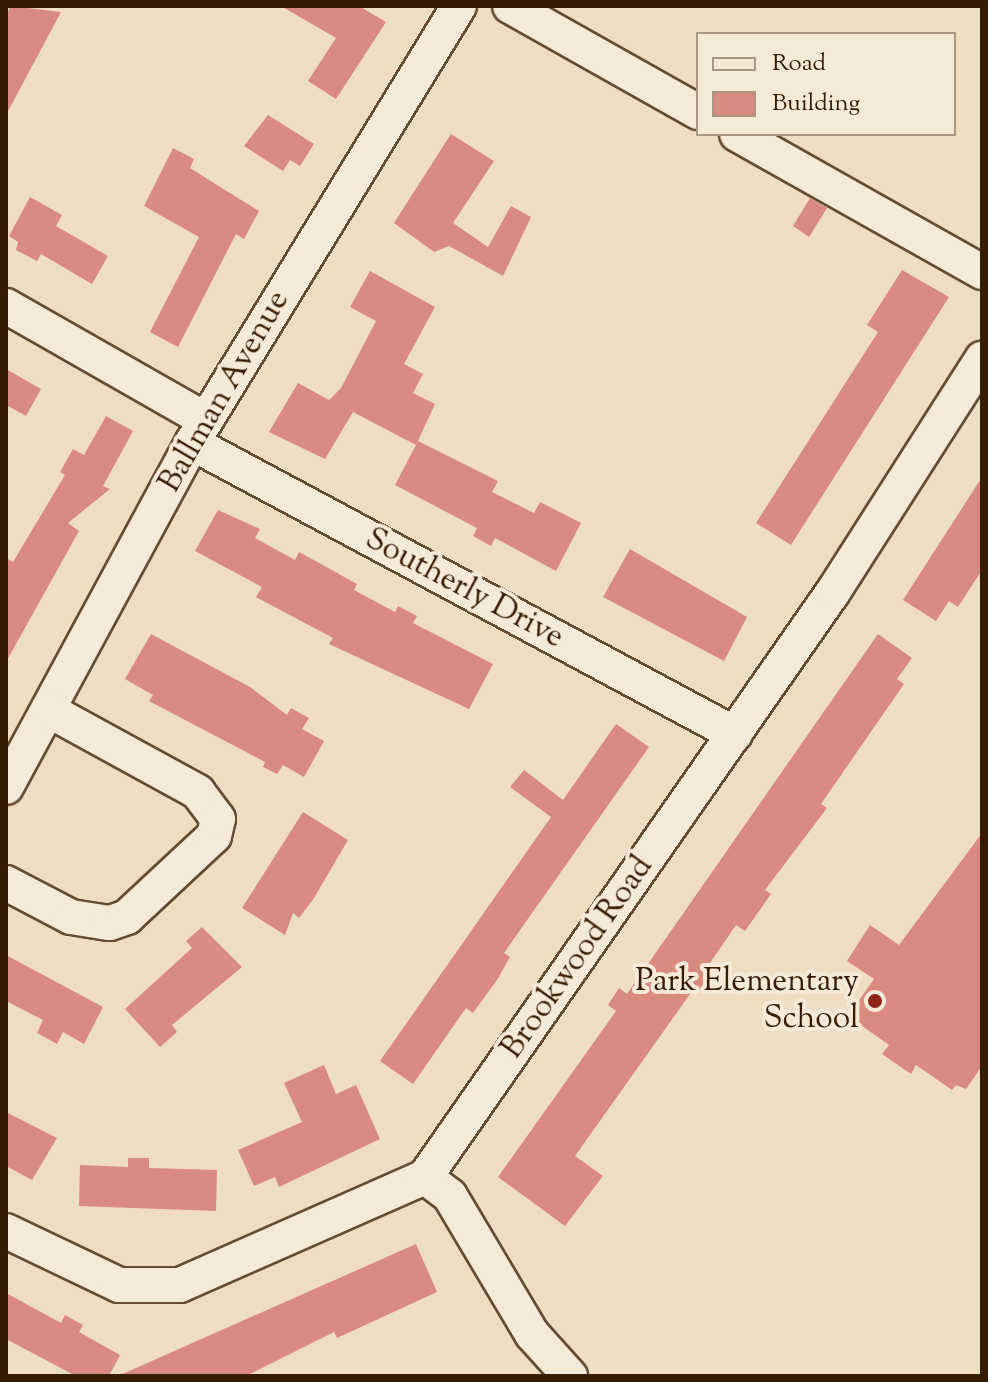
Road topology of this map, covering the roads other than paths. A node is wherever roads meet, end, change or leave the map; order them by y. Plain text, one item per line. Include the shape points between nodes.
1 (510, 6) edge
2 (453, 8) edge
3 (696, 111) edge
4 (741, 136) edge
5 (982, 272) edge
6 (6, 306) edge
7 (982, 359) edge
8 (199, 432) junction
9 (48, 710) junction
10 (735, 734) junction
11 (6, 787) edge
12 (6, 883) edge
13 (425, 1177) junction
14 (6, 1231) edge
15 (570, 1376) edge

1 - 3 street
2 - 8 street, Ballman Avenue
4 - 5 street
6 - 8 street, Southerly Drive
7 - 10 street, Brookwood Road
8 - 9 street, Ballman Avenue
8 - 10 street, Southerly Drive
9 - 11 street, Ballman Avenue
9 - 12 street via 198,792 218,819 214,836 127,917 110,923 71,917
10 - 13 street, Brookwood Road
13 - 14 street via 180,1285 119,1285
13 - 15 street via 450,1196 532,1334

